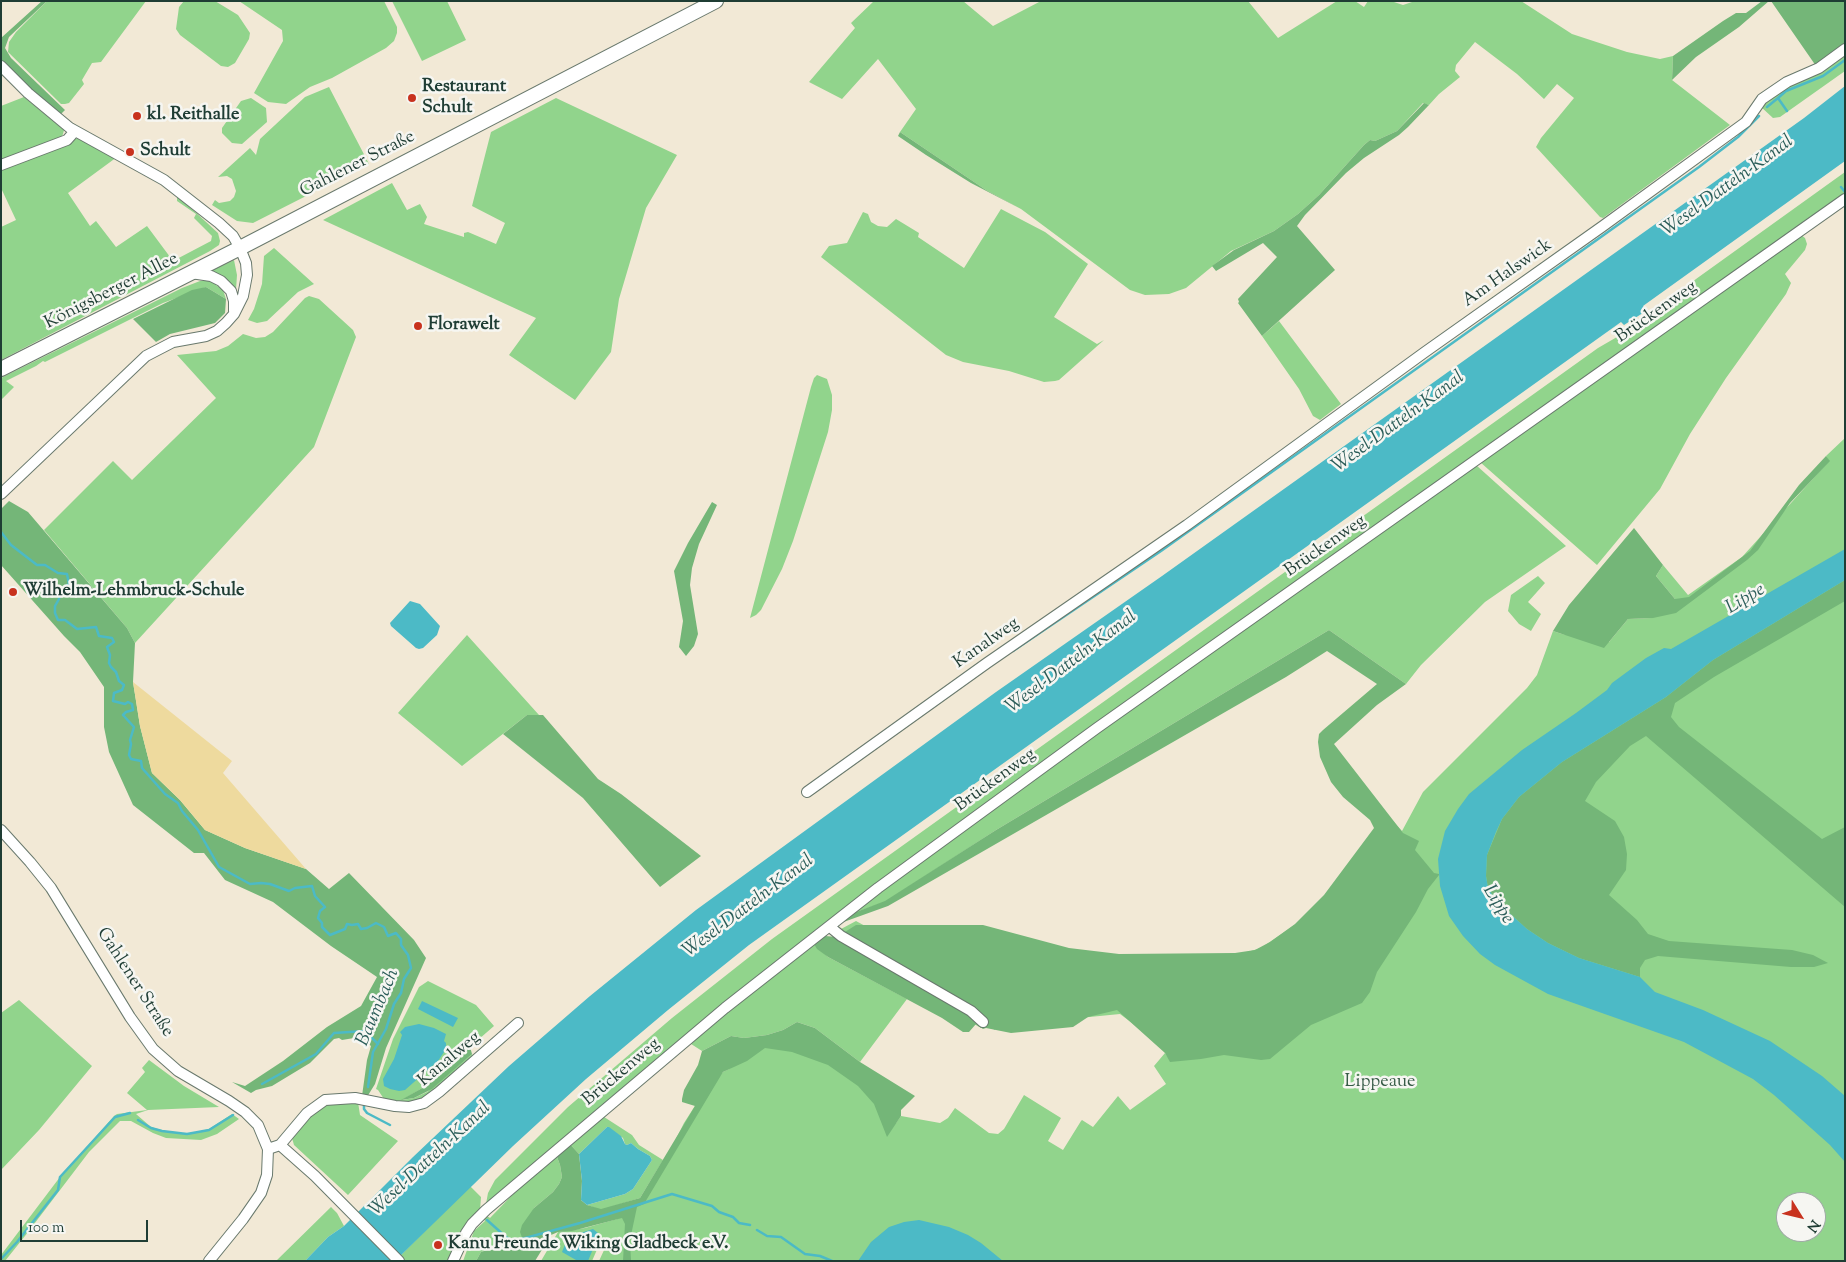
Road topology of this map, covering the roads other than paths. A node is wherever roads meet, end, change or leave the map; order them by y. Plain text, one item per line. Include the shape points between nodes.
1 (716, 1) edge
2 (1845, 49) edge
3 (1, 66) edge
4 (75, 131) junction
5 (1, 165) edge
6 (1845, 199) edge
7 (240, 248) junction
8 (191, 273) junction
9 (234, 314) junction
10 (1, 368) edge
11 (1, 494) edge
12 (1187, 525) joint
13 (807, 792) dead end
14 (1, 830) edge
15 (830, 927) junction
16 (983, 1022) dead end
17 (518, 1023) dead end
18 (280, 1145) junction
19 (268, 1149) junction
20 (209, 1261) edge
21 (399, 1261) edge
22 (454, 1261) edge

1 - 7 main road, Gahlener Straße
2 - 12 street, Am Halswick via 1819,68 1787,82 1762,99 1746,122
3 - 4 street
4 - 5 street via 67,140
4 - 7 street via 164,180 219,223
6 - 15 street, Brückenweg via 1081,740 878,888
7 - 8 main road, Königsberger Allee
7 - 9 street via 247,275 243,296
8 - 9 street via 222,281 231,291
8 - 10 main road, Königsberger Allee
9 - 11 street via 206,336 173,342 146,356
12 - 13 street, Kanalweg
14 - 19 street, Gahlener Straße via 51,888 153,1049 178,1071 245,1112 258,1125
15 - 16 street
15 - 22 street, Brückenweg via 725,1008 492,1204 466,1233
17 - 18 street, Kanalweg via 424,1103 395,1106 355,1098 325,1100 306,1113
18 - 19 street
18 - 21 street
19 - 20 street, Gahlener Straße via 267,1175 261,1193

